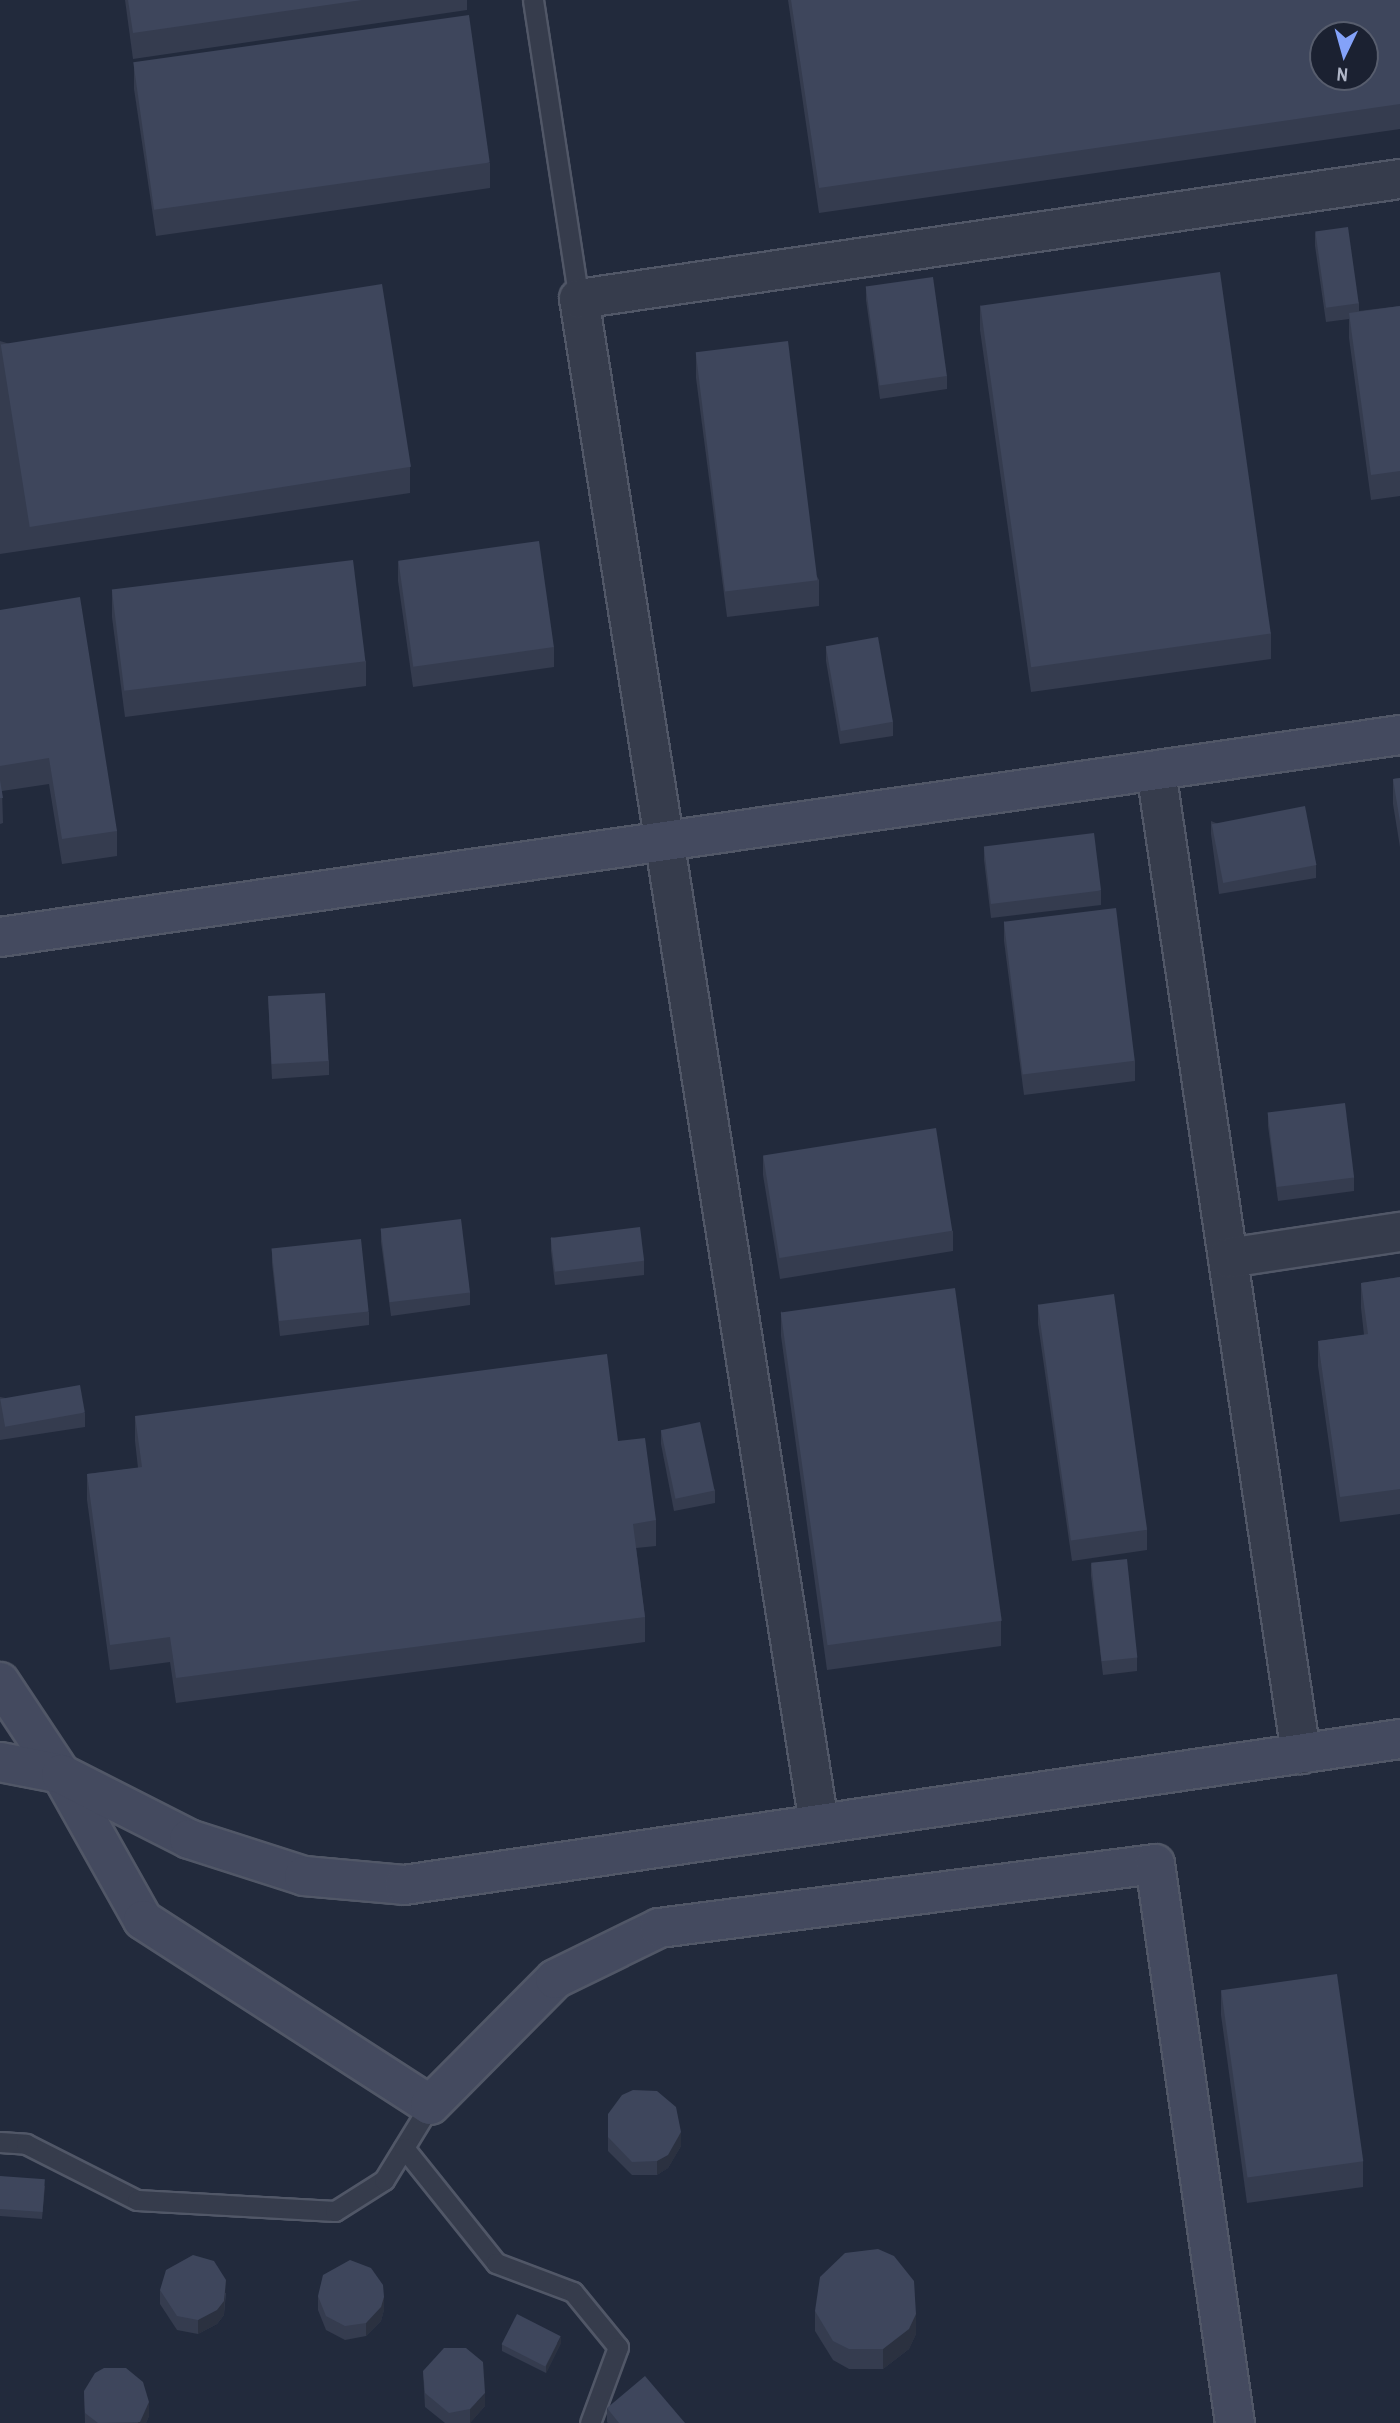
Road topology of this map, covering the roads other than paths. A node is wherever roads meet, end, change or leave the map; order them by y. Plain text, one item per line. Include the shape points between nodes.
1 (533, 0) edge
2 (1400, 179) edge
3 (579, 299) junction
4 (1400, 735) edge
5 (1156, 771) junction
6 (661, 841) junction
7 (0, 937) edge
8 (1400, 1232) edge
9 (1228, 1258) junction
10 (0, 1682) edge
11 (1400, 1739) edge
12 (1301, 1754) junction
13 (0, 1762) edge
14 (61, 1774) junction
15 (819, 1824) junction
16 (430, 2105) junction
17 (0, 2143) edge
18 (404, 2148) junction
19 (590, 2423) edge
20 (1235, 2423) edge

1 - 3 lane
2 - 3 street
3 - 6 street
4 - 5 street
5 - 6 street
5 - 9 street
6 - 7 street
6 - 15 street
8 - 9 street
9 - 12 street
10 - 14 street
11 - 12 street
12 - 15 street
13 - 14 street
14 - 15 street via 189,1839 304,1876 404,1885
14 - 16 street via 143,1920
16 - 18 lane
16 - 20 street via 555,1979 659,1928 1155,1864
17 - 18 lane via 26,2144 137,2200 335,2211 384,2180
18 - 19 lane via 496,2263 573,2292 618,2347

